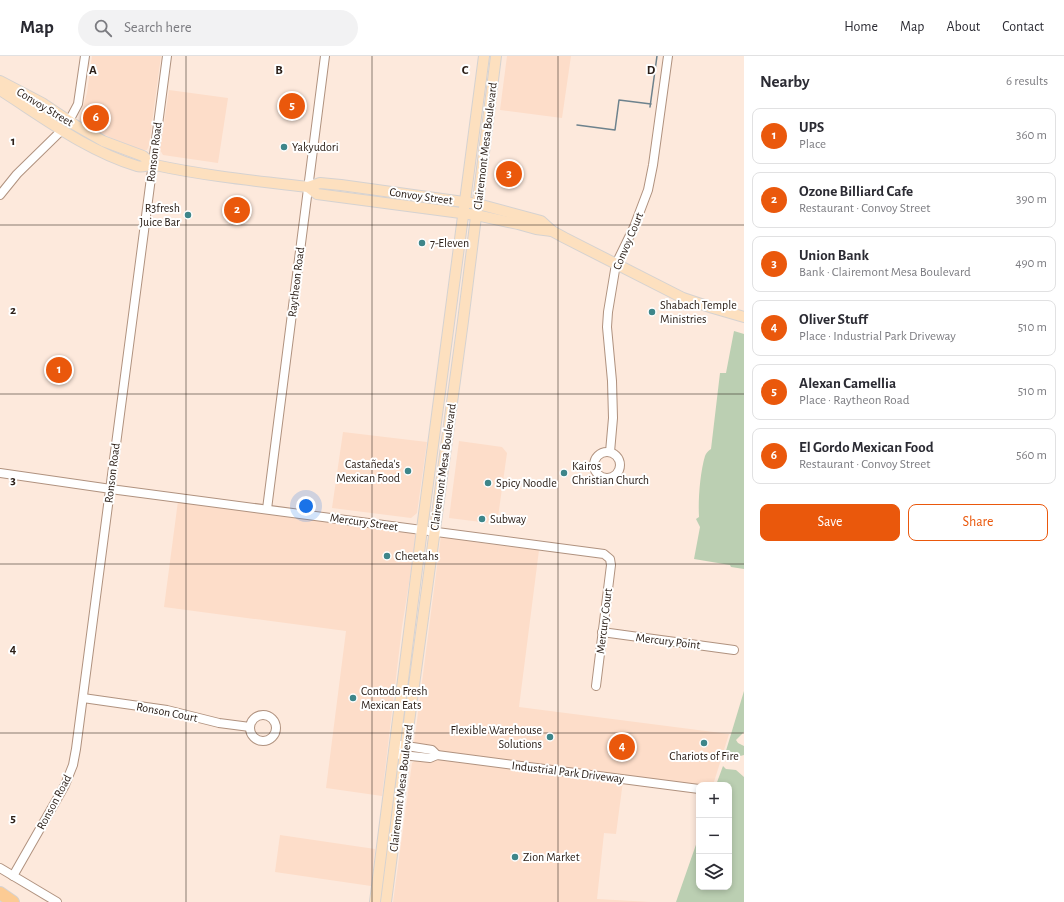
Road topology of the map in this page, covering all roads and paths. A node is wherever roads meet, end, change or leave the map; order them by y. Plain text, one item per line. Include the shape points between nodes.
1 (85, 56) edge
2 (167, 56) edge
3 (325, 56) edge
4 (484, 56) edge
5 (496, 56) edge
6 (668, 56) edge
7 (0, 80) edge
8 (0, 90) edge
9 (27, 108) junction
10 (69, 121) junction
11 (62, 130) junction
12 (103, 141) junction
13 (153, 165) junction
14 (308, 187) junction
15 (0, 195) edge
16 (466, 202) junction
17 (478, 204) junction
18 (464, 214) junction
19 (476, 216) junction
20 (552, 231) junction
21 (616, 264) junction
22 (744, 312) edge
23 (744, 317) edge
24 (610, 452) dead end
25 (0, 473) edge
26 (110, 489) junction
27 (266, 509) junction
28 (422, 530) junction
29 (435, 531) junction
30 (608, 556) joint
31 (602, 632) junction
32 (734, 650) dead end
33 (596, 686) dead end
34 (83, 698) junction
35 (250, 727) dead end
36 (394, 749) junction
37 (405, 750) junction
38 (696, 789) edge
39 (0, 868) edge
40 (13, 876) junction
41 (0, 894) edge
42 (13, 902) edge
43 (57, 902) edge
44 (375, 902) edge
45 (386, 902) edge

1 - 10 street via 78,104
2 - 13 street, Ronson Road
3 - 14 street, Raytheon Road
4 - 16 main road, Clairemont Mesa Boulevard
5 - 17 main road, Clairemont Mesa Boulevard
6 - 21 street, Convoy Court via 654,165 648,190
7 - 10 main road, Convoy Street
8 - 9 main road, Convoy Street
9 - 10 main road via 35,107 60,122
9 - 11 main road, Convoy Street
10 - 12 main road, Convoy Street
11 - 12 main road via 71,130
11 - 13 main road, Convoy Street via 94,149 126,162 140,167
11 - 15 street via 17,174
12 - 13 main road, Convoy Street via 143,156
13 - 14 main road, Convoy Street
13 - 26 street, Ronson Road
14 - 16 main road, Convoy Street via 320,183
14 - 18 main road, Convoy Street via 317,194
14 - 27 street, Raytheon Road
16 - 17 main road, Convoy Street
16 - 18 main road, Clairemont Mesa Boulevard
17 - 19 main road, Clairemont Mesa Boulevard
17 - 20 main road, Convoy Street via 541,221
18 - 19 main road, Convoy Street
18 - 28 main road, Clairemont Mesa Boulevard
19 - 20 main road, Convoy Street
19 - 29 main road, Clairemont Mesa Boulevard
20 - 21 main road, Convoy Street
21 - 23 main road, Convoy Street via 683,298
21 - 24 street, Convoy Court via 607,327 613,418
22 - 23 main road
25 - 26 street, Mercury Street
26 - 27 street, Mercury Street
26 - 34 street, Ronson Road
27 - 28 street, Mercury Street
28 - 29 street, Mercury Street
28 - 36 main road, Clairemont Mesa Boulevard
29 - 30 street, Mercury Street
29 - 37 main road, Clairemont Mesa Boulevard
30 - 31 street, Mercury Court via 611,565
31 - 32 street, Mercury Point
31 - 33 street, Mercury Court
34 - 35 street, Ronson Court via 167,710 219,723
34 - 40 street, Ronson Road via 70,775
36 - 37 street, Industrial Park Driveway
36 - 44 main road, Clairemont Mesa Boulevard
37 - 38 street, Industrial Park Driveway via 432,750 437,755
37 - 45 main road, Clairemont Mesa Boulevard
39 - 40 street
40 - 43 street
41 - 42 highway

